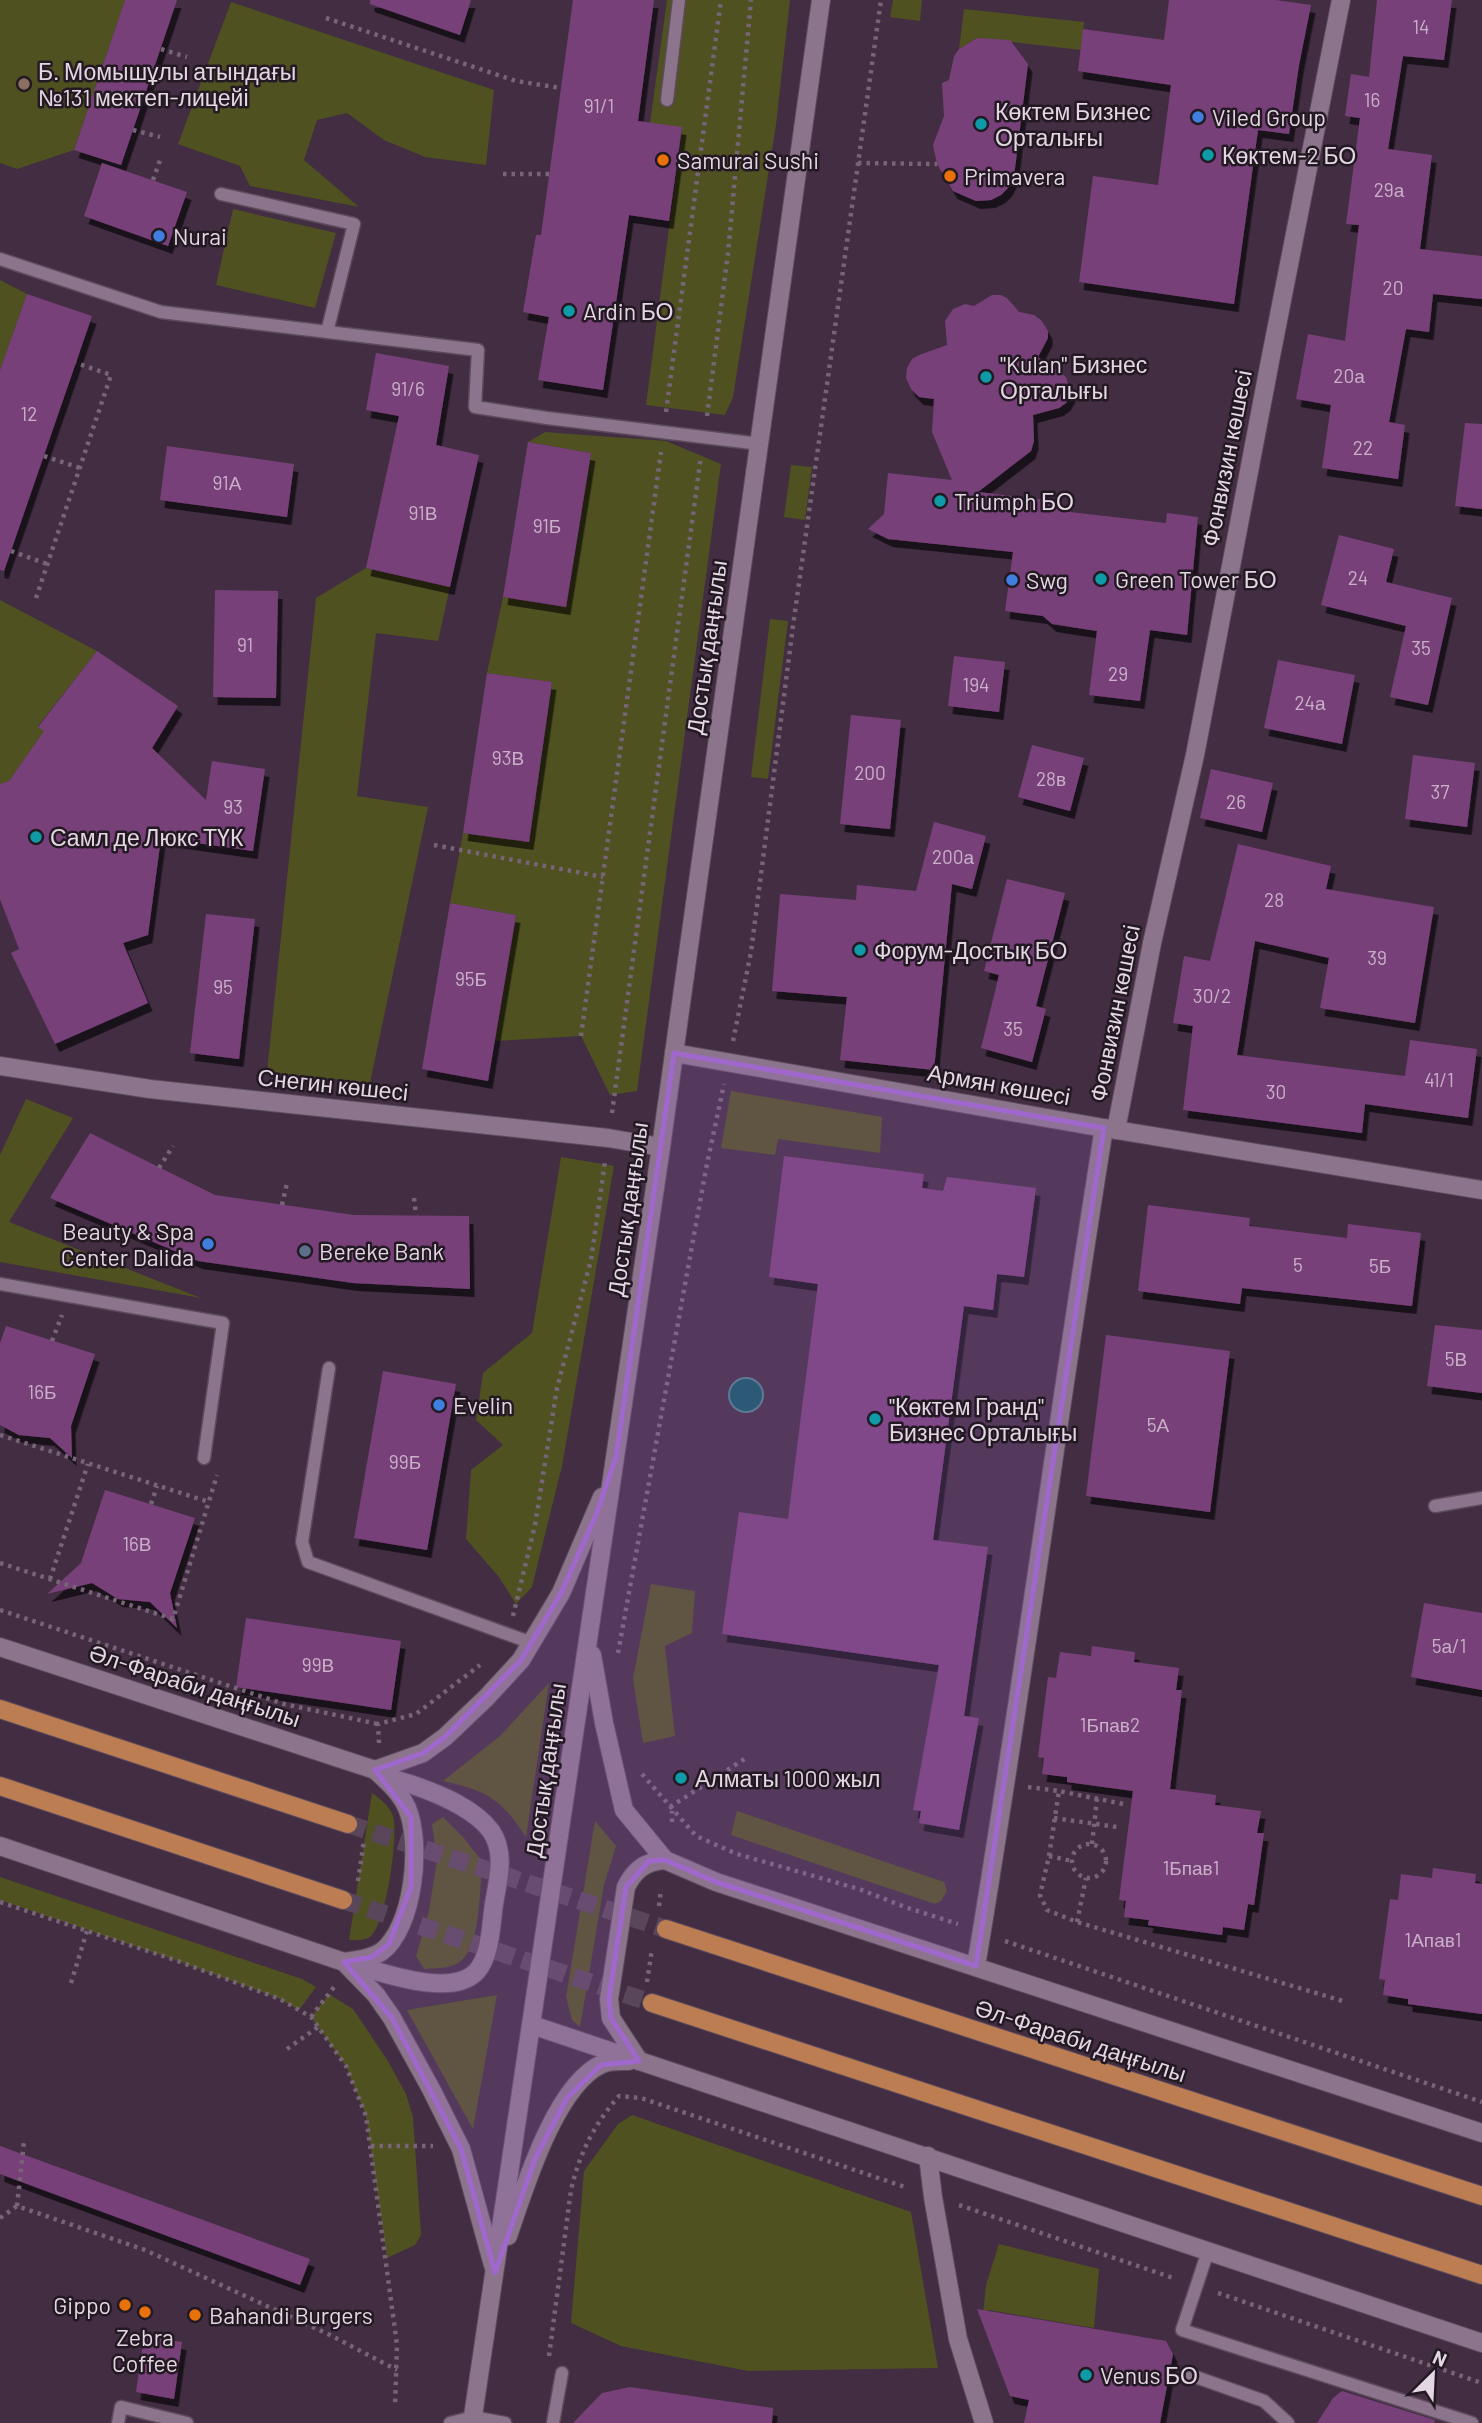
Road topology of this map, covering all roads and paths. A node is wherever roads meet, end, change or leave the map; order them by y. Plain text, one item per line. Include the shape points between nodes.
1 (679, 0) edge
2 (721, 0) edge
3 (751, 0) edge
4 (821, 0) edge
5 (881, 0) edge
6 (1341, 0) edge
7 (326, 18) dead end
8 (161, 49) dead end
9 (187, 57) dead end
10 (561, 88) dead end
11 (667, 100) dead end
12 (133, 130) dead end
13 (160, 137) dead end
14 (160, 160) dead end
15 (858, 163) junction
16 (937, 164) dead end
17 (503, 174) dead end
18 (549, 174) dead end
19 (153, 180) dead end
20 (221, 194) dead end
21 (0, 259) edge
22 (327, 332) junction
23 (76, 363) dead end
24 (664, 433) junction
25 (704, 438) junction
26 (760, 444) junction
27 (44, 456) dead end
28 (80, 468) junction
29 (11, 551) dead end
30 (47, 564) junction
31 (36, 597) dead end
32 (434, 845) dead end
33 (603, 877) junction
34 (581, 1036) dead end
35 (674, 1053) junction
36 (728, 1061) junction
37 (0, 1066) edge
38 (610, 1121) dead end
39 (1110, 1129) junction
40 (173, 1146) dead end
41 (661, 1147) junction
42 (606, 1151) dead end
43 (159, 1167) dead end
44 (286, 1183) dead end
45 (1481, 1192) edge
46 (414, 1198) dead end
47 (282, 1205) dead end
48 (416, 1215) dead end
49 (0, 1284) edge
50 (329, 1368) dead end
51 (0, 1435) edge
52 (616, 1457) junction
53 (204, 1458) joint
54 (88, 1464) junction
55 (157, 1486) junction
56 (1482, 1498) edge
57 (209, 1502) junction
58 (151, 1504) dead end
59 (1435, 1506) dead end
60 (0, 1563) edge
61 (50, 1579) junction
62 (0, 1610) edge
63 (508, 1634) junction
64 (590, 1637) junction
65 (533, 1643) junction
66 (0, 1647) edge
67 (616, 1665) dead end
68 (0, 1709) edge
69 (378, 1724) junction
70 (379, 1744) dead end
71 (746, 1758) dead end
72 (375, 1770) junction
73 (641, 1773) dead end
74 (0, 1786) edge
75 (1097, 1799) junction
76 (1123, 1804) dead end
77 (670, 1807) junction
78 (1054, 1818) junction
79 (671, 1822) dead end
80 (348, 1824) tunnel mouth
81 (1094, 1824) junction
82 (1117, 1827) dead end
83 (366, 1833) dead end
84 (1092, 1844) junction
85 (0, 1846) edge
86 (1049, 1856) junction
87 (665, 1860) junction
88 (1072, 1861) junction
89 (1086, 1878) junction
90 (357, 1886) dead end
91 (661, 1889) dead end
92 (343, 1900) tunnel mouth
93 (0, 1902) edge
94 (662, 1922) joint
95 (1077, 1922) junction
96 (87, 1931) junction
97 (982, 1931) junction
98 (653, 1943) dead end
99 (344, 1962) junction
100 (976, 1966) junction
101 (71, 1983) dead end
102 (647, 1984) dead end
103 (328, 1994) dead end
104 (1343, 2001) dead end
105 (652, 2003) tunnel mouth
106 (311, 2017) junction
107 (532, 2025) junction
108 (318, 2026) junction
109 (287, 2049) dead end
110 (639, 2061) junction
111 (1482, 2102) edge
112 (1482, 2133) edge
113 (24, 2141) dead end
114 (371, 2146) junction
115 (440, 2146) dead end
116 (928, 2156) junction
117 (1380, 2162) junction
118 (569, 2164) dead end
119 (577, 2164) junction
120 (1482, 2188) edge
121 (1482, 2196) edge
122 (933, 2197) junction
123 (17, 2206) junction
124 (0, 2218) edge
125 (1357, 2235) junction
126 (1208, 2251) junction
127 (495, 2273) junction
128 (1482, 2275) edge
129 (1197, 2285) junction
130 (1482, 2285) edge
131 (1482, 2343) edge
132 (547, 2368) dead end
133 (397, 2370) junction
134 (562, 2373) dead end
135 (1190, 2375) dead end
136 (1482, 2383) edge
137 (395, 2407) dead end
138 (473, 2420) edge
139 (118, 2423) edge
140 (187, 2423) edge
141 (450, 2423) edge
142 (505, 2423) edge
143 (553, 2423) edge
144 (984, 2423) edge
145 (1288, 2423) edge
146 (1472, 2423) edge

1 - 11 lane
2 - 24 path
3 - 25 path via 728,253
4 - 26 main road, Достық даңғылы
5 - 15 path
6 - 39 main road, Фонвизин көшесі via 1195,755
7 - 10 path via 516,81
8 - 9 path
12 - 13 path
14 - 19 path
15 - 16 path
15 - 36 path via 751,952
17 - 18 path
20 - 22 lane via 354,225
21 - 22 lane via 161,312
22 - 24 lane via 478,349 475,407
23 - 28 path via 111,375
24 - 25 lane
24 - 33 path
25 - 26 lane
25 - 38 path
26 - 35 main road, Достық даңғылы
27 - 28 path
28 - 30 path
29 - 30 path
30 - 31 path
32 - 33 path
33 - 34 path
35 - 36 main road, Армян көшесі
35 - 41 main road, Достық даңғылы
36 - 39 main road, Армян көшесі
36 - 67 path
37 - 41 main road, Снегин көшесі via 150,1089
39 - 45 main road, Армян көшесі
39 - 97 main road, Фонвизин көшесі
40 - 43 path
41 - 52 main road, Достық даңғылы
42 - 63 path via 591,1260 557,1388 535,1525
44 - 47 path
46 - 48 path
49 - 53 lane via 223,1323
50 - 63 lane via 302,1542 308,1562
51 - 54 path
52 - 64 main road, Достық даңғылы
52 - 65 main road via 581,1550
53 - 57 path via 221,1463
54 - 55 path
54 - 61 path
55 - 57 path
55 - 58 path
56 - 59 lane
57 - 61 path via 173,1619
60 - 61 path
62 - 69 path via 284,1704
63 - 65 lane
63 - 69 path via 488,1658 416,1714
64 - 87 main road via 624,1810
64 - 107 main road, Достық даңғылы
65 - 72 main road via 446,1737 423,1753
66 - 72 main road, Әл-Фараби даңғылы
68 - 80 main road
69 - 70 path
71 - 77 path
72 - 99 main road via 399,1794 411,1817 411,1887 389,1944 372,1957
72 - 99 main road, Әл-Фараби даңғылы via 468,1810 490,1830 501,1862 486,1953 478,1970 466,1979 447,1983 395,1977
73 - 77 path
74 - 92 main road
75 - 76 path
75 - 78 path via 1059,1791
75 - 81 path
77 - 79 path via 674,1812
77 - 97 path via 696,1836 737,1854
78 - 81 path
78 - 86 path
81 - 82 path
81 - 84 path
83 - 90 path
84 - 88 path via 1076,1850
84 - 89 path via 1104,1853 1106,1864 1101,1874
85 - 99 main road
86 - 88 path
86 - 95 path via 1040,1895 1047,1910
87 - 100 main road via 716,1882
87 - 110 main road via 649,1861 633,1873 626,1887 609,1999 611,2018
88 - 89 path via 1076,1872
89 - 95 path
91 - 94 path
93 - 96 path
94 - 117 main road, Әл-Фараби даңғылы
95 - 104 path
96 - 101 path
96 - 106 path via 280,1999
97 - 100 main road, Фонвизин көшесі
97 - 111 path
98 - 102 path
99 - 127 main road via 392,2018 461,2149
100 - 112 main road
103 - 106 path
105 - 125 main road
106 - 108 path
107 - 110 main road
107 - 127 main road, Достық даңғылы
108 - 109 path
108 - 114 path via 345,2066 366,2116
110 - 116 main road
110 - 127 main road via 601,2065 587,2073 567,2098 535,2159
113 - 123 path
114 - 115 path
114 - 133 path
116 - 122 main road
116 - 126 main road
117 - 120 main road
117 - 121 main road, Әл-Фараби даңғылы
118 - 119 path
119 - 122 path via 602,2115 619,2095 641,2098
119 - 132 path
122 - 129 path
122 - 144 main road via 958,2339
123 - 124 path
123 - 133 path via 145,2250
125 - 128 main road
125 - 130 main road
126 - 129 lane
126 - 131 main road
127 - 138 main road, Достық даңғылы
129 - 136 path
129 - 146 lane via 1182,2330
133 - 137 path
134 - 143 lane
135 - 145 lane via 1264,2401
138 - 141 lane
138 - 142 lane
139 - 140 lane via 121,2407

